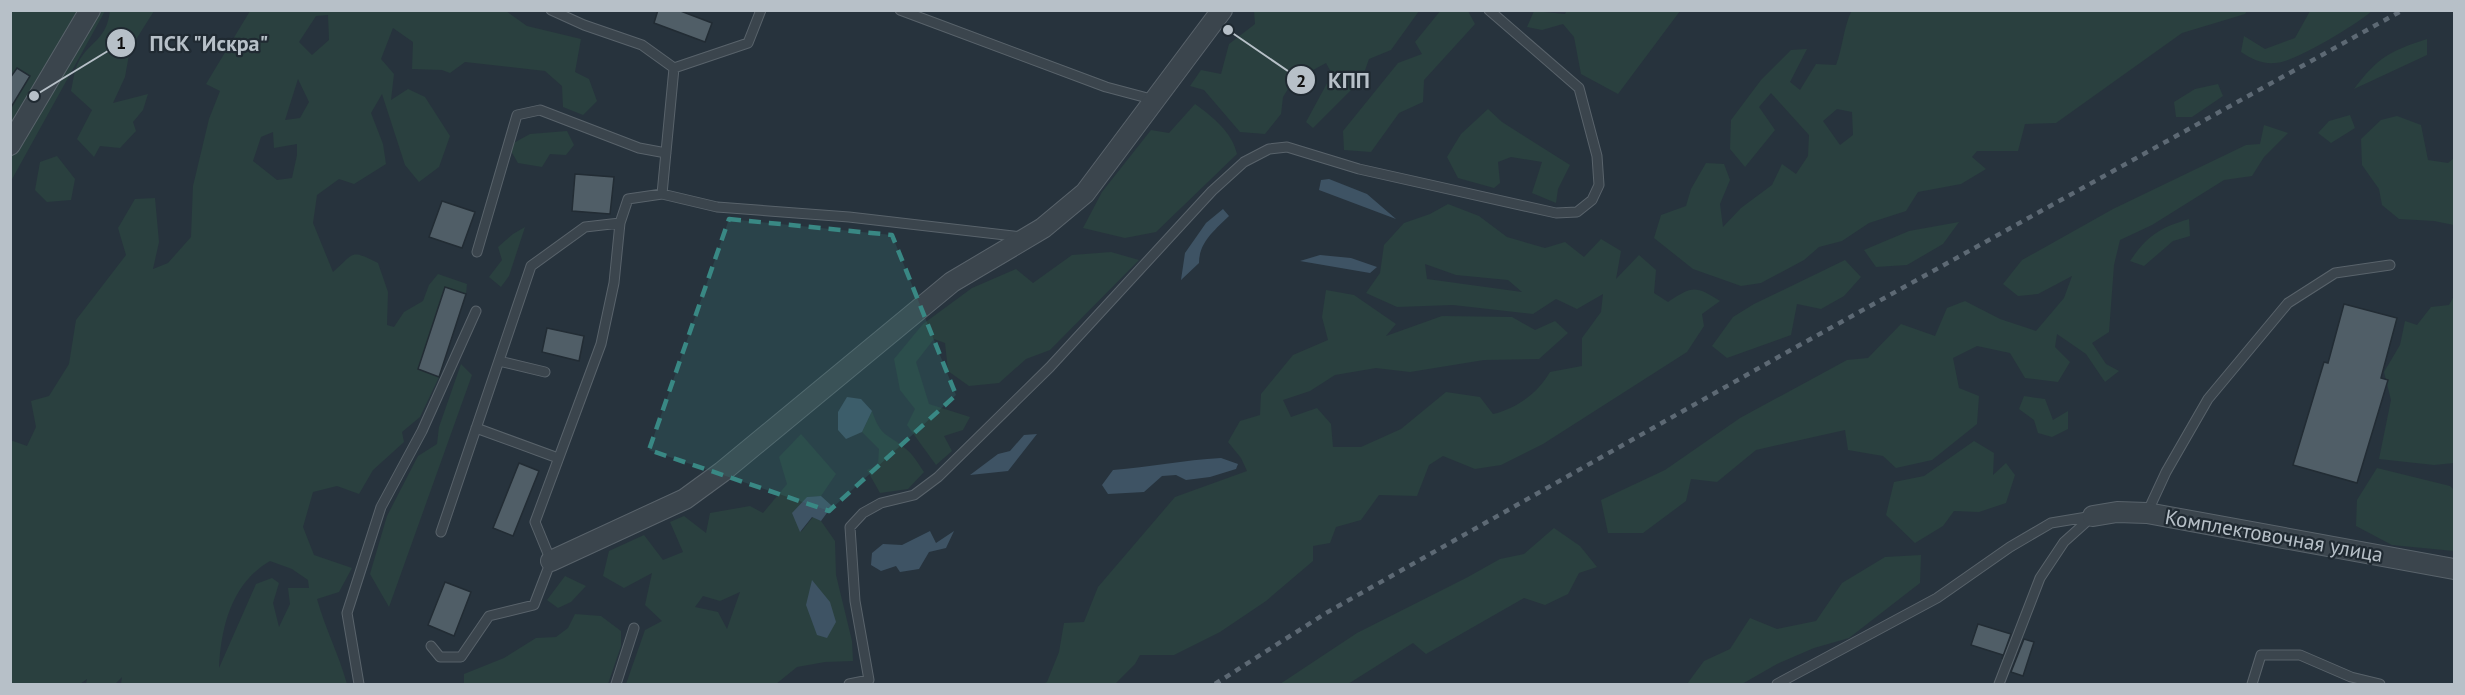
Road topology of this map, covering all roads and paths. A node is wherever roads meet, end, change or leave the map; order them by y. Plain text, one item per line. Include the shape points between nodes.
1 (90, 10) edge
2 (551, 10) edge
3 (760, 10) edge
4 (900, 10) edge
5 (1222, 10) edge
6 (1489, 10) edge
7 (674, 68) junction
8 (1155, 100) junction
9 (10, 146) edge
10 (666, 153) junction
11 (662, 194) junction
12 (620, 223) junction
13 (1024, 237) junction
14 (477, 252) dead end
15 (2390, 265) dead end
16 (476, 311) dead end
17 (499, 361) junction
18 (545, 372) dead end
19 (476, 428) junction
20 (558, 458) junction
21 (2147, 513) junction
22 (2093, 516) junction
23 (441, 532) dead end
24 (551, 561) junction
25 (2454, 569) edge
26 (634, 628) dead end
27 (431, 646) dead end
28 (2350, 680) edge
29 (359, 684) edge
30 (616, 684) edge
31 (849, 684) edge
32 (1777, 684) edge
33 (1999, 684) edge
34 (2252, 684) edge
35 (2380, 684) edge

1 - 9 street
2 - 7 lane via 642,45
3 - 7 lane via 748,43
4 - 8 lane via 1106,87
5 - 8 street
6 - 31 lane via 1579,88 1597,156 1599,185 1592,200 1577,212 1556,213 1359,169 1287,147 1269,149 1244,162 938,477 914,495 862,513 850,527 855,601 869,680
7 - 10 lane
8 - 13 street via 1085,193 1043,228
10 - 11 lane
10 - 14 lane via 639,148 540,110 517,115
11 - 12 lane via 628,199
11 - 13 lane via 717,207
12 - 17 lane via 585,227 531,266
12 - 20 lane via 614,283 601,344
13 - 24 street via 952,282 685,499
15 - 21 lane via 2335,273 2288,303 2208,399
16 - 29 lane via 422,431 381,507 347,613
17 - 18 lane
17 - 19 lane
19 - 20 lane
19 - 23 lane
20 - 24 lane via 535,522
21 - 22 street, Комплектовочная улица
21 - 25 street, Комплектовочная улица
22 - 32 lane via 2051,523 1937,598
22 - 33 lane via 2064,542 2040,578
24 - 27 lane via 534,605 489,615 461,657 440,657
26 - 30 lane
28 - 34 lane via 2300,656 2261,656
28 - 35 lane

